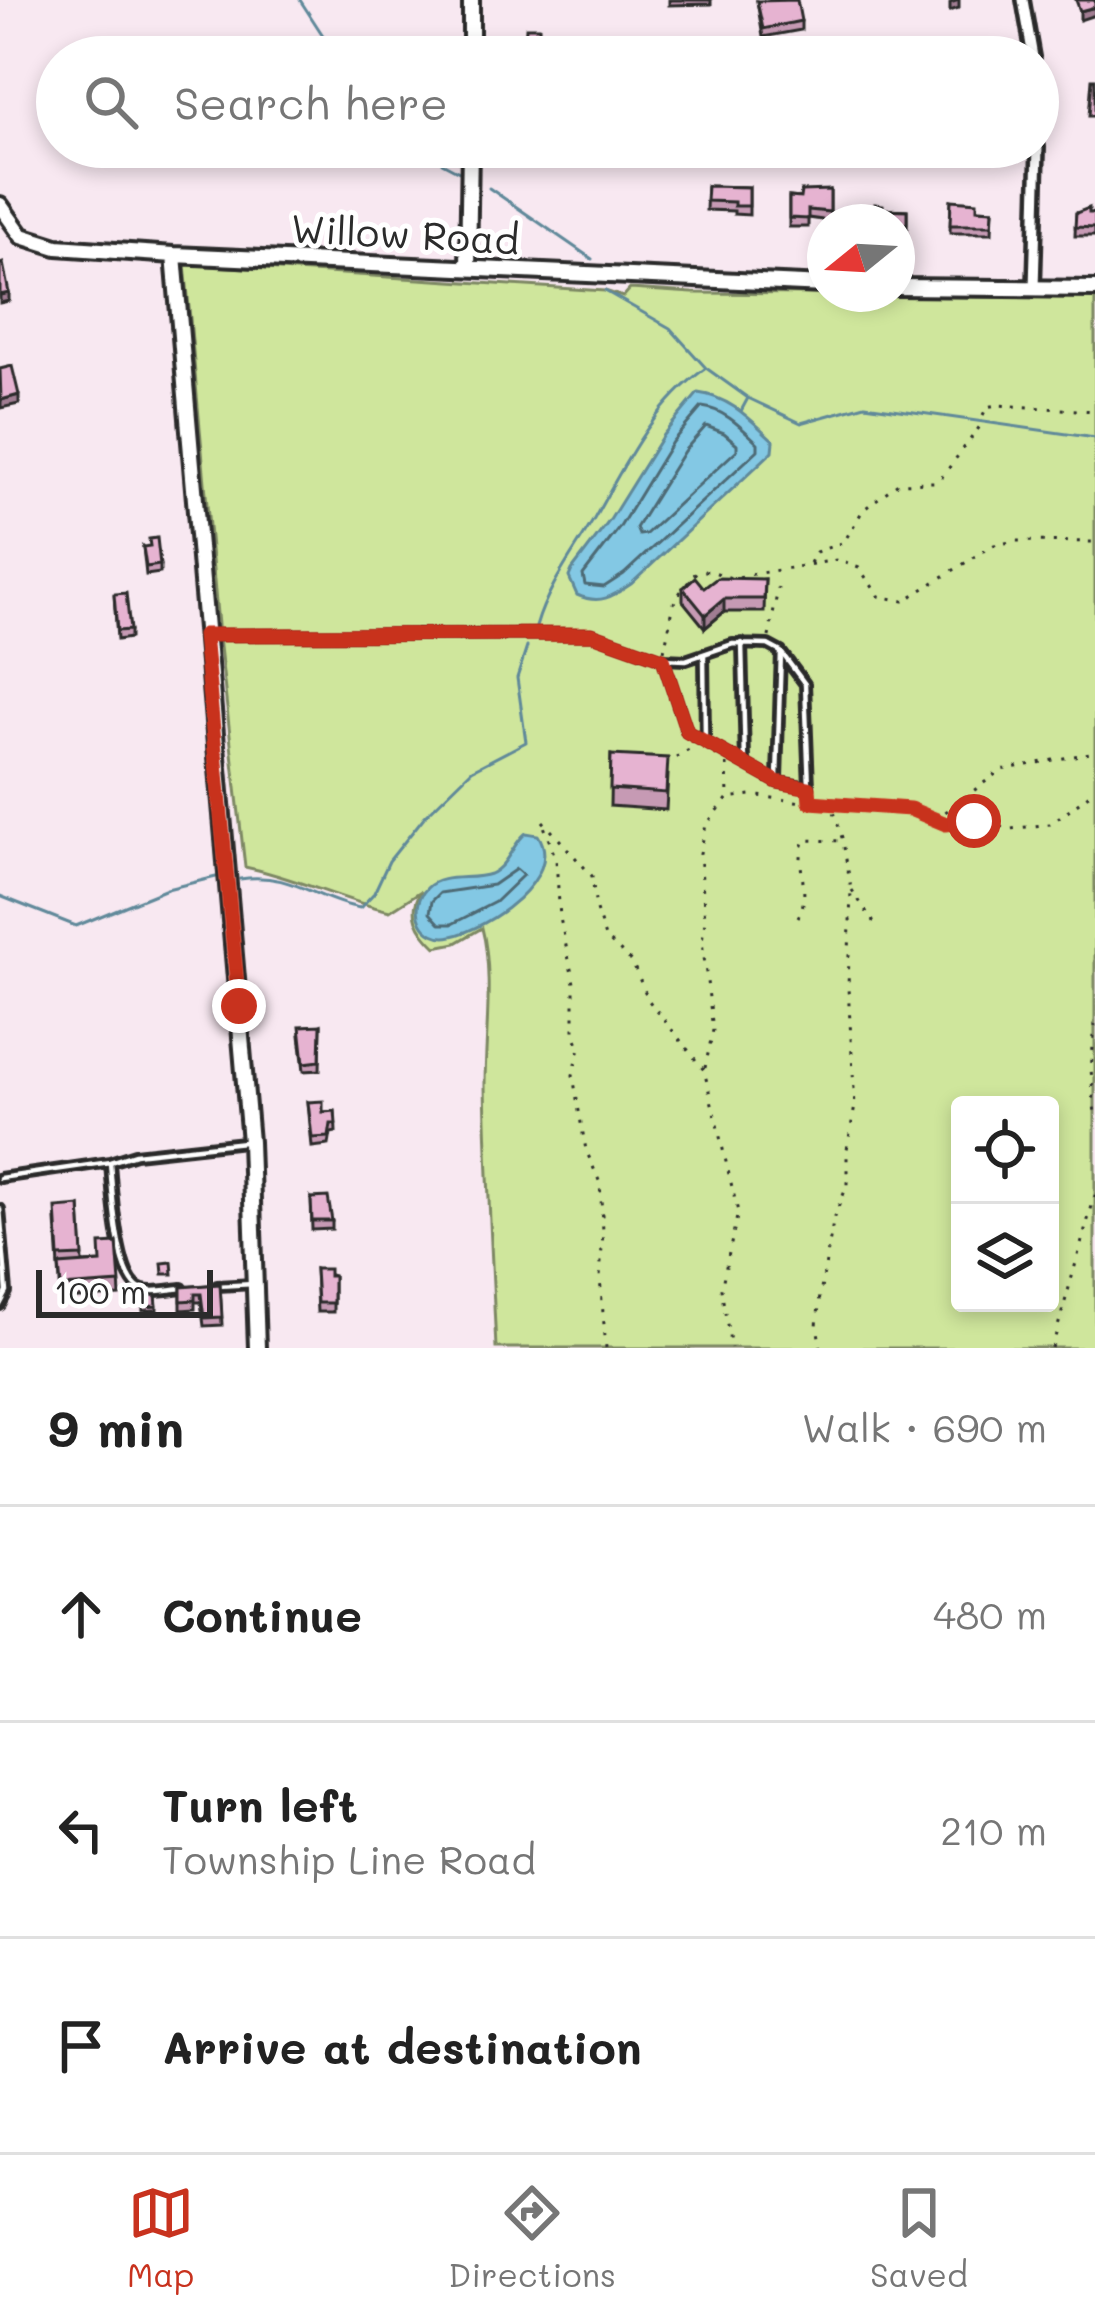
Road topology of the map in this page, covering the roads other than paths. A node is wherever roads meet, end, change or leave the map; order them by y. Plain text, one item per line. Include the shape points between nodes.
1 (471, 0) edge
2 (1023, 0) edge
3 (471, 36) edge
4 (1030, 36) edge
5 (470, 168) edge
6 (1037, 168) edge
7 (0, 205) edge
8 (174, 256) junction
9 (468, 268) junction
10 (807, 284) edge
11 (915, 287) edge
12 (1034, 288) junction
13 (1095, 289) edge
14 (204, 635) junction
15 (742, 643) junction
16 (781, 652) junction
17 (704, 654) junction
18 (663, 659) junction
19 (705, 741) junction
20 (745, 762) junction
21 (777, 782) junction
22 (250, 1142) junction
23 (110, 1162) junction
24 (0, 1178) edge
25 (0, 1209) edge
26 (257, 1284) junction
27 (211, 1287) edge
28 (188, 1288) edge
29 (0, 1305) edge
30 (257, 1348) edge

1 - 3 street
2 - 4 street
5 - 9 street
6 - 12 street
7 - 8 street, Willow Road via 11,225 37,243
8 - 9 street, Willow Road
8 - 14 street
9 - 10 street, Willow Road
11 - 12 street
12 - 13 street
14 - 18 lane via 592,634
14 - 22 street
15 - 16 lane
15 - 17 lane
15 - 20 lane
16 - 21 lane
16 - 21 lane via 806,684 809,788
17 - 18 lane
17 - 19 lane
18 - 19 lane via 680,719
19 - 20 lane
20 - 21 lane
22 - 23 lane
22 - 26 street
23 - 24 lane
23 - 28 lane via 131,1282 141,1290
25 - 29 lane via 7,1292
26 - 27 lane
26 - 30 street

